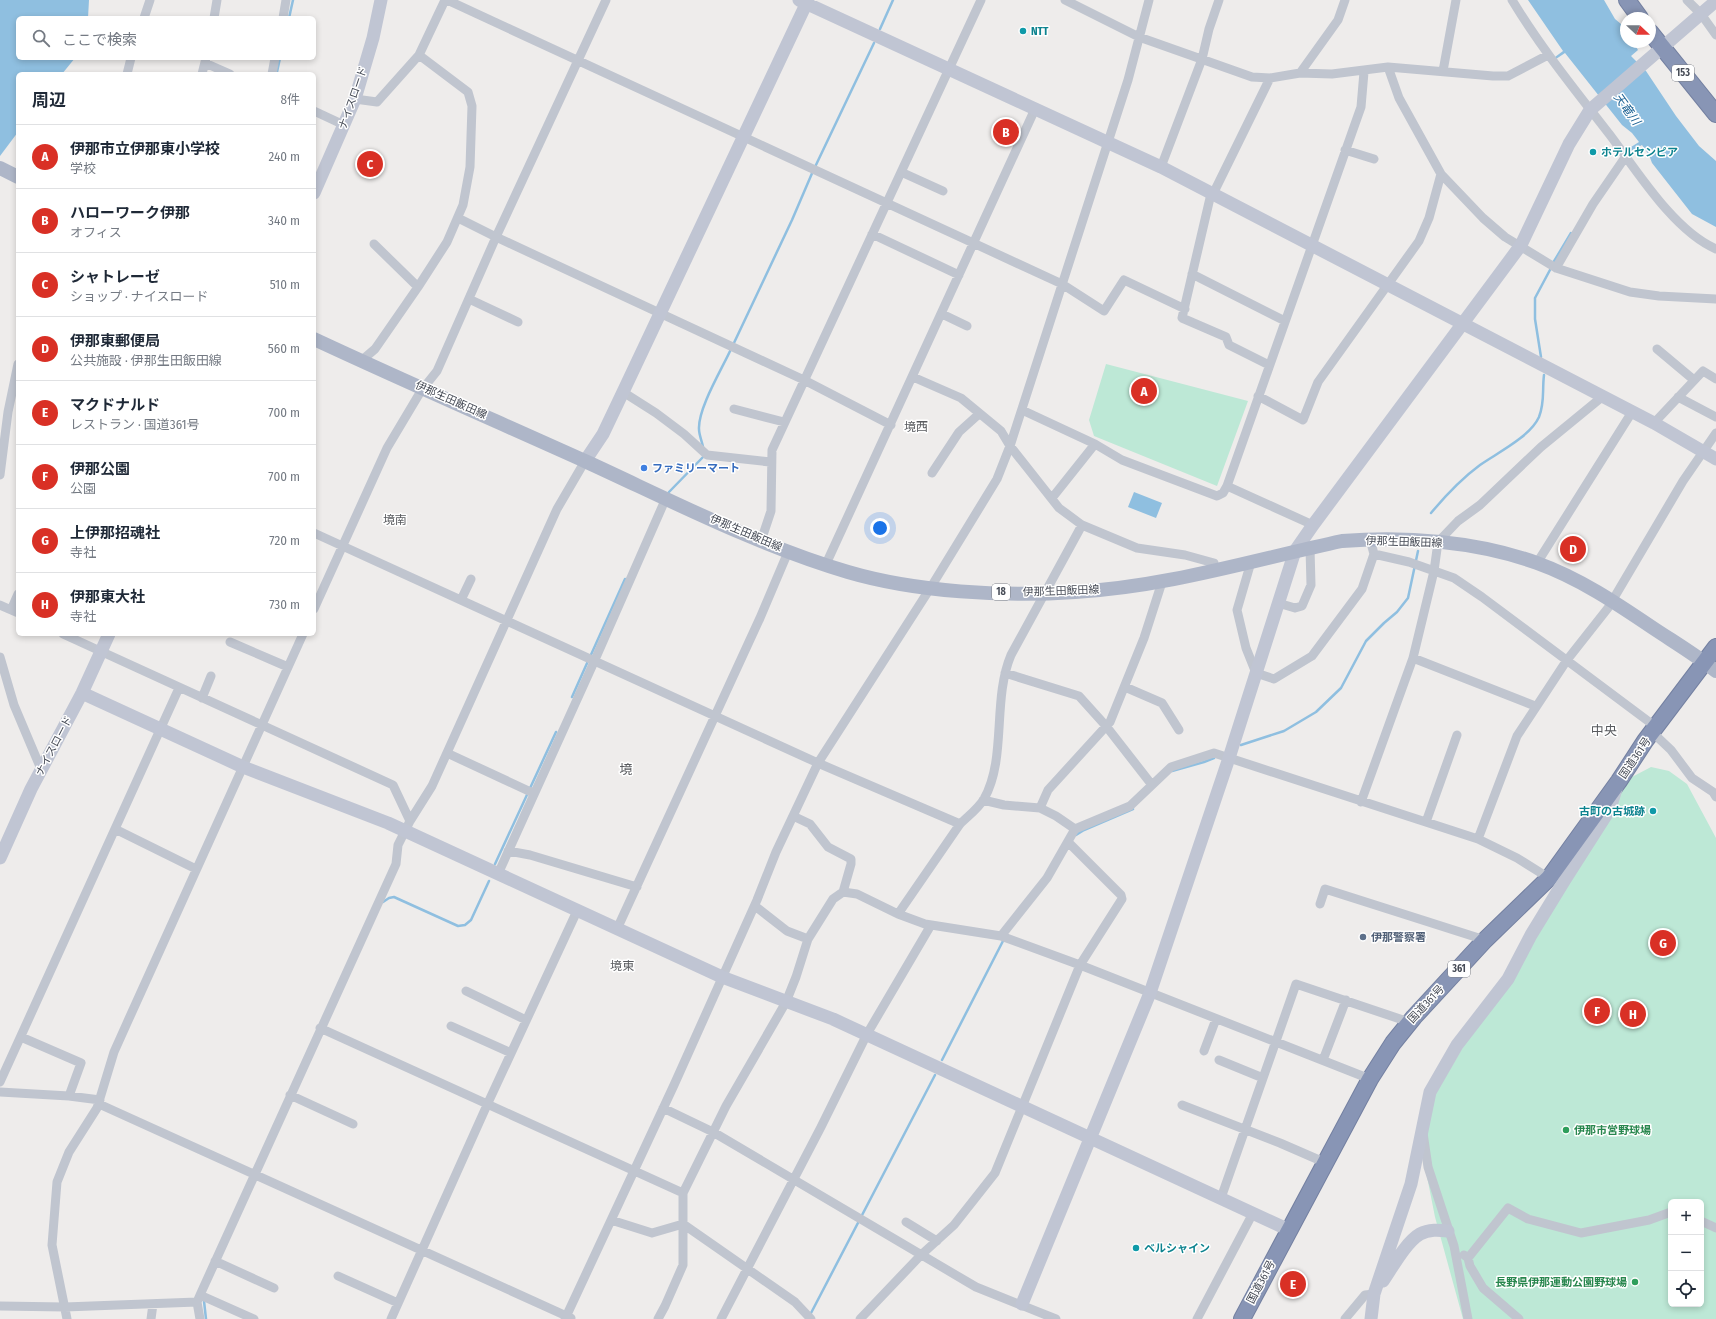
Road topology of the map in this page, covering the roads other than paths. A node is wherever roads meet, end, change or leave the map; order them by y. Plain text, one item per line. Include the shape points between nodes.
1 (150, 0) edge
2 (218, 0) edge
3 (286, 0) edge
4 (381, 0) edge
5 (446, 0) edge
6 (606, 0) edge
7 (981, 0) edge
8 (1065, 0) edge
9 (1149, 0) edge
10 (1219, 0) edge
11 (1345, 0) edge
12 (1456, 0) edge
13 (1512, 0) edge
14 (1627, 0) edge
15 (1687, 0) edge
16 (804, 1) edge
17 (1716, 1) edge
18 (1636, 12) edge
19 (1701, 14) junction
20 (145, 16) edge
21 (214, 16) edge
22 (283, 16) edge
23 (1716, 35) edge
24 (1139, 36) junction
25 (1656, 43) edge
26 (1660, 51) junction
27 (419, 55) junction
28 (1548, 55) junction
29 (1202, 59) junction
30 (130, 60) edge
31 (205, 60) edge
32 (275, 60) edge
33 (578, 61) junction
34 (1388, 67) junction
35 (949, 69) junction
36 (1443, 71) junction
37 (127, 72) edge
38 (202, 72) edge
39 (226, 72) edge
40 (272, 72) edge
41 (1364, 72) junction
42 (1300, 73) junction
43 (1270, 78) junction
44 (355, 100) junction
45 (1592, 108) junction
46 (1035, 109) junction
47 (316, 112) edge
48 (1716, 114) edge
49 (344, 125) junction
50 (743, 136) junction
51 (1107, 143) junction
52 (1345, 150) junction
53 (1626, 156) junction
54 (1374, 159) dead end
55 (1161, 167) junction
56 (0, 168) edge
57 (901, 172) junction
58 (1441, 174) junction
59 (16, 176) edge
60 (316, 188) edge
61 (943, 191) dead end
62 (1212, 194) junction
63 (886, 204) junction
64 (458, 218) junction
65 (872, 234) junction
66 (496, 237) junction
67 (374, 244) dead end
68 (974, 244) junction
69 (1521, 245) junction
70 (1312, 247) junction
71 (1716, 250) edge
72 (1556, 268) junction
73 (1192, 274) junction
74 (959, 275) junction
75 (1062, 284) junction
76 (1387, 285) junction
77 (418, 286) junction
78 (469, 299) junction
79 (1716, 299) edge
80 (1185, 309) junction
81 (660, 314) junction
82 (942, 314) junction
83 (1285, 321) junction
84 (518, 322) dead end
85 (1462, 324) junction
86 (966, 326) dead end
87 (316, 340) edge
88 (1657, 349) dead end
89 (361, 361) junction
90 (1269, 365) junction
91 (16, 374) edge
92 (913, 376) junction
93 (1716, 379) edge
94 (804, 380) junction
95 (1694, 380) junction
96 (424, 388) junction
97 (623, 392) junction
98 (1258, 396) junction
99 (1602, 397) junction
100 (1678, 397) junction
101 (734, 409) dead end
102 (1022, 410) junction
103 (1632, 412) junction
104 (979, 414) junction
105 (1716, 417) edge
106 (784, 422) junction
107 (1654, 423) junction
108 (891, 425) junction
109 (1716, 433) edge
110 (1095, 444) junction
111 (1010, 446) junction
112 (1704, 451) junction
113 (1716, 459) edge
114 (585, 461) junction
115 (770, 462) junction
116 (932, 473) dead end
117 (0, 475) edge
118 (1227, 486) junction
119 (666, 498) junction
120 (1052, 498) junction
121 (1082, 525) junction
122 (1313, 525) junction
123 (316, 534) edge
124 (1370, 539) junction
125 (761, 541) junction
126 (1438, 542) junction
127 (343, 546) junction
128 (1310, 548) junction
129 (1295, 551) junction
130 (788, 552) junction
131 (1374, 554) junction
132 (1251, 562) junction
133 (1537, 563) junction
134 (826, 564) junction
135 (1214, 570) junction
136 (1434, 571) junction
137 (471, 579) dead end
138 (1162, 582) junction
139 (931, 588) junction
140 (1045, 593) junction
141 (461, 600) junction
142 (1612, 601) junction
143 (1278, 603) junction
144 (0, 605) edge
145 (316, 605) edge
146 (14, 611) edge
147 (506, 621) junction
148 (67, 636) edge
149 (108, 636) edge
150 (302, 636) edge
151 (230, 642) dead end
152 (1716, 647) edge
153 (101, 652) junction
154 (0, 657) edge
155 (1413, 658) junction
156 (591, 660) junction
157 (1567, 660) junction
158 (1710, 666) edge
159 (288, 667) junction
160 (1004, 673) junction
161 (1256, 673) junction
162 (211, 676) dead end
163 (2, 680) edge
164 (1125, 687) junction
165 (179, 688) junction
166 (82, 693) junction
167 (202, 698) junction
168 (1535, 706) junction
169 (715, 716) junction
170 (262, 725) junction
171 (1106, 726) junction
172 (1654, 729) junction
173 (160, 730) junction
174 (1179, 730) dead end
175 (1457, 735) dead end
176 (447, 753) junction
177 (1229, 758) junction
178 (818, 763) junction
179 (243, 767) junction
180 (41, 769) junction
181 (1619, 781) junction
182 (1152, 785) junction
183 (531, 792) junction
184 (1716, 797) edge
185 (983, 800) junction
186 (1361, 802) junction
187 (1040, 808) junction
188 (793, 816) junction
189 (1426, 822) junction
190 (960, 824) junction
191 (408, 826) junction
192 (115, 829) junction
193 (1075, 830) junction
194 (1478, 839) junction
195 (1070, 844) junction
196 (508, 851) junction
197 (0, 858) edge
198 (196, 869) junction
199 (498, 874) junction
200 (1549, 878) junction
201 (636, 887) junction
202 (843, 892) junction
203 (1320, 904) dead end
204 (754, 906) junction
205 (577, 911) junction
206 (898, 914) junction
207 (932, 925) junction
208 (617, 929) junction
209 (1004, 937) junction
210 (808, 939) junction
211 (1485, 940) junction
212 (1080, 965) junction
213 (722, 978) junction
214 (466, 991) dead end
215 (1150, 993) junction
216 (1346, 1000) junction
217 (786, 1002) junction
218 (1216, 1019) junction
219 (526, 1020) junction
220 (1409, 1022) junction
221 (451, 1026) dead end
222 (323, 1030) junction
223 (867, 1034) junction
224 (21, 1037) junction
225 (1276, 1042) junction
226 (1204, 1051) dead end
227 (511, 1053) junction
228 (1219, 1060) dead end
229 (1322, 1060) junction
230 (1263, 1078) junction
231 (1370, 1080) junction
232 (0, 1082) edge
233 (0, 1092) edge
234 (290, 1095) junction
235 (69, 1096) junction
236 (99, 1102) junction
237 (487, 1105) junction
238 (1182, 1105) dead end
239 (1021, 1106) junction
240 (663, 1108) junction
241 (353, 1124) dead end
242 (1422, 1128) junction
243 (1245, 1129) junction
244 (713, 1132) junction
245 (1091, 1138) junction
246 (1326, 1163) junction
247 (634, 1171) junction
248 (257, 1176) junction
249 (794, 1180) junction
250 (683, 1194) junction
251 (1221, 1198) junction
252 (1253, 1213) junction
253 (1668, 1213) edge
254 (611, 1220) junction
255 (906, 1222) dead end
256 (1704, 1222) edge
257 (683, 1224) junction
258 (1716, 1228) edge
259 (1289, 1230) junction
260 (1448, 1231) junction
261 (937, 1241) junction
262 (1454, 1246) junction
263 (422, 1250) junction
264 (921, 1255) junction
265 (1468, 1258) junction
266 (214, 1261) junction
267 (747, 1268) junction
268 (338, 1276) dead end
269 (274, 1288) dead end
270 (199, 1298) junction
271 (1374, 1299) junction
272 (398, 1303) junction
273 (153, 1304) junction
274 (1022, 1304) junction
275 (0, 1306) edge
276 (65, 1307) junction
277 (568, 1318) edge
278 (810, 1318) edge
279 (67, 1319) edge
280 (151, 1319) edge
281 (200, 1319) edge
282 (254, 1319) edge
283 (391, 1319) edge
284 (658, 1319) edge
285 (721, 1319) edge
286 (860, 1319) edge
287 (1056, 1319) edge
288 (1197, 1319) edge
289 (1242, 1319) edge
290 (1345, 1319) edge
291 (1365, 1319) edge
292 (1371, 1319) edge
293 (1468, 1319) edge
294 (1520, 1319) edge

1 - 20 street
2 - 21 street
3 - 22 street
4 - 44 street, ナイスロード
5 - 27 street
5 - 33 street
6 - 33 street
7 - 35 street
8 - 24 street
9 - 24 street
10 - 29 street
11 - 42 street via 1338,20
12 - 36 street
13 - 28 street
14 - 18 highway
15 - 19 street
16 - 35 street
16 - 50 street
17 - 19 street
19 - 23 street
19 - 26 street
24 - 29 street
24 - 51 street via 1128,80
25 - 26 highway, 153
26 - 45 street
26 - 48 highway, 153
27 - 44 street via 377,102
27 - 64 street via 468,92 472,106 470,167
28 - 36 street via 1508,76
28 - 45 street
29 - 43 street via 1252,77
29 - 55 street
30 - 37 street
31 - 38 street
31 - 39 street
32 - 40 street
33 - 50 street
33 - 66 street
34 - 36 street
34 - 41 street
34 - 58 street via 1399,98
35 - 46 street
35 - 57 street
41 - 42 street
41 - 52 street via 1361,107
42 - 43 street
43 - 62 street
44 - 49 street, ナイスロード
45 - 53 street
45 - 69 street via 1569,144
46 - 51 street
46 - 68 street
47 - 49 street
49 - 60 street, ナイスロード
50 - 63 street
50 - 81 street
51 - 55 street
51 - 75 street
52 - 54 street
52 - 70 street
53 - 71 street via 1684,227 1707,246
53 - 72 street via 1593,204
55 - 62 street
56 - 59 main road
57 - 61 street
57 - 63 street
58 - 69 street via 1483,218 1505,237
58 - 76 street via 1429,218 1419,241
62 - 70 street
62 - 73 street
63 - 65 street
63 - 68 street
64 - 66 street
64 - 77 street via 447,242
65 - 74 street
65 - 94 street
66 - 78 street
66 - 81 street
67 - 77 street
68 - 74 street
68 - 75 street
69 - 72 street via 1540,260
69 - 85 street
70 - 76 street
70 - 83 street
72 - 79 street via 1630,292
73 - 80 street
73 - 83 street
74 - 82 street
75 - 80 street via 1104,311 1124,280
75 - 102 street
76 - 85 street
76 - 98 street via 1318,382 1303,420
77 - 89 street via 375,349
78 - 84 street
78 - 96 street via 437,371
80 - 90 street via 1182,318 1226,337 1229,344
81 - 94 street
81 - 97 street
82 - 86 street
82 - 92 street
83 - 90 street
85 - 99 street
85 - 122 street
87 - 89 main road, 伊那生田飯田線 / 18
88 - 95 street
89 - 96 main road, 伊那生田飯田線 / 18
90 - 98 street
91 - 117 street
92 - 104 street via 961,398
92 - 108 street
93 - 95 street via 1703,371
94 - 106 street
94 - 108 street
95 - 100 street
96 - 114 main road, 伊那生田飯田線 / 18
96 - 127 street via 387,448
97 - 114 street via 603,434
97 - 115 street via 667,422 706,454
98 - 118 street
99 - 103 street
99 - 126 street via 1541,447 1480,505 1458,520
100 - 105 street
100 - 107 street
101 - 106 street
102 - 110 street
102 - 111 street
103 - 107 street
103 - 133 street
104 - 111 street via 1001,431
104 - 116 street via 959,432
106 - 115 street via 772,450
107 - 112 street
108 - 134 street
109 - 112 street
110 - 118 street via 1122,460 1217,496 1224,493
110 - 120 street
111 - 120 street
111 - 139 street via 998,479
112 - 113 street
112 - 142 street via 1683,481
114 - 119 main road, 伊那生田飯田線 / 18
114 - 147 street via 557,509
115 - 125 street via 771,511
118 - 122 street
119 - 125 main road, 伊那生田飯田線 / 18
119 - 156 street
120 - 121 street via 1059,508
121 - 135 street via 1137,548 1185,555 1214,563
121 - 140 street
122 - 129 street
123 - 127 street
124 - 126 main road, 伊那生田飯田線 / 18
124 - 128 main road, 伊那生田飯田線 / 18 via 1342,541
124 - 131 street
125 - 130 main road, 伊那生田飯田線 / 18
126 - 133 main road, 伊那生田飯田線 / 18 via 1498,550
126 - 136 street
127 - 141 street
127 - 145 street
128 - 129 main road, 伊那生田飯田線 / 18
128 - 143 street via 1312,586 1302,606 1295,608
129 - 132 main road, 伊那生田飯田線 / 18
129 - 143 street
130 - 134 main road, 伊那生田飯田線 / 18
130 - 169 street
131 - 136 street
131 - 161 street via 1362,589 1312,656 1274,679
132 - 135 main road, 伊那生田飯田線 / 18
132 - 161 street via 1238,610 1246,648
133 - 142 main road, 伊那生田飯田線 / 18 via 1594,589
134 - 139 main road, 伊那生田飯田線 / 18 via 849,572
135 - 138 main road, 伊那生田飯田線 / 18
136 - 155 street
136 - 157 street via 1454,578
137 - 141 street
138 - 140 main road, 伊那生田飯田線 / 18
138 - 164 street
139 - 140 main road, 伊那生田飯田線 / 18
139 - 178 street
140 - 160 street via 1010,655
141 - 147 street
142 - 157 street
142 - 158 main road, 伊那生田飯田線 / 18
143 - 161 street
144 - 146 street
147 - 156 street
147 - 176 street
148 - 153 street
149 - 153 street, ナイスロード
150 - 159 street
151 - 159 street
152 - 158 highway, 国道361号 / 361
153 - 165 street
153 - 166 street, ナイスロード
154 - 163 street
155 - 168 street
155 - 186 street
156 - 169 street
156 - 183 street
157 - 168 street
157 - 172 street
158 - 172 highway, 国道361号 / 361
159 - 170 street
160 - 171 street via 1079,696
160 - 185 street via 995,765 992,781
161 - 177 street
162 - 167 street
163 - 180 street
164 - 171 street
164 - 174 street via 1162,703
165 - 167 street
165 - 173 street
166 - 173 street
166 - 180 street, ナイスロード
167 - 170 street
168 - 194 street via 1517,736
169 - 178 street
169 - 201 street
170 - 179 street
170 - 191 street via 393,785
171 - 182 street
171 - 187 street via 1048,790
172 - 181 highway, 国道361号 / 361
172 - 184 street via 1692,778 1713,792
173 - 179 street
173 - 192 street
175 - 189 street
176 - 183 street
176 - 191 street via 432,786
177 - 182 street via 1214,753 1171,767
177 - 186 street
177 - 215 street
178 - 188 street
178 - 190 street
179 - 191 street via 371,816
179 - 198 street
180 - 197 street, ナイスロード
181 - 200 highway, 国道361号 / 361
181 - 242 street via 1610,809 1531,935 1508,980 1457,1045 1439,1075 1430,1092
182 - 193 street via 1130,806
183 - 196 street
185 - 187 street via 1004,805
185 - 190 street
186 - 189 street
187 - 193 street
188 - 202 street via 810,824 828,847 851,859
188 - 204 street
189 - 194 street
190 - 206 street
191 - 199 street
191 - 222 street via 398,844 396,864
192 - 198 street
192 - 224 street
193 - 195 street
194 - 200 street via 1517,858
195 - 209 street
195 - 212 street via 1121,895 1122,899
196 - 199 street
196 - 201 street via 530,854
198 - 236 street via 119,1040
199 - 205 street
200 - 211 highway, 国道361号 / 361
201 - 208 street
202 - 206 street via 857,894
202 - 210 street via 833,899
203 - 211 street via 1324,889
204 - 210 street via 788,931
204 - 213 street
205 - 208 street
205 - 219 street
206 - 207 street
207 - 209 street
207 - 223 street
208 - 213 street
209 - 212 street
210 - 217 street
211 - 220 highway, 国道361号 / 361
212 - 215 street
212 - 239 street
213 - 217 street
213 - 240 street
214 - 219 street
215 - 218 street
215 - 245 street
216 - 220 street
216 - 225 street via 1296,984
216 - 229 street
217 - 223 street via 833,1018
217 - 244 street
218 - 225 street
218 - 226 street
219 - 227 street
220 - 231 highway, 国道361号 / 361
221 - 227 street
222 - 234 street
222 - 237 street
223 - 239 street
223 - 249 street
224 - 232 street
224 - 235 street via 81,1063
225 - 229 street
225 - 230 street
227 - 237 street
228 - 230 street
229 - 231 street
230 - 243 street
231 - 246 highway, 国道361号 / 361
233 - 235 street
234 - 241 street
234 - 248 street
235 - 236 street
236 - 248 street
236 - 276 street via 69,1152 57,1182 52,1245
237 - 247 street
237 - 263 street
238 - 243 street
239 - 245 street
239 - 261 street via 995,1173 954,1225
240 - 244 street
240 - 247 street
242 - 260 street via 1428,1167
242 - 271 street via 1411,1184
243 - 246 street
243 - 251 street
244 - 249 street
244 - 250 street
245 - 251 street
245 - 274 street
246 - 259 highway, 国道361号 / 361
247 - 250 street
247 - 254 street
248 - 263 street
248 - 266 street
249 - 264 street
249 - 267 street
250 - 257 street
251 - 252 street
252 - 259 street
252 - 288 street
253 - 265 street via 1649,1220 1581,1233 1528,1219 1508,1208
254 - 257 street via 652,1233
254 - 277 street
255 - 261 street
256 - 258 street
257 - 267 street
257 - 284 street via 684,1265
259 - 289 highway, 国道361号 / 361
260 - 262 street
260 - 271 street via 1434,1230 1420,1234 1410,1242
261 - 264 street
262 - 265 street
262 - 293 street
263 - 272 street
263 - 277 street
264 - 274 street via 976,1287
264 - 286 street
265 - 294 street via 1483,1288
266 - 269 street
266 - 270 street
267 - 278 street via 795,1302
267 - 285 street
268 - 272 street
270 - 273 street
270 - 281 street
270 - 282 street
271 - 290 street via 1365,1295
271 - 291 street
271 - 292 street
272 - 283 street
273 - 276 street
273 - 280 street
274 - 287 street
275 - 276 street
276 - 279 street

